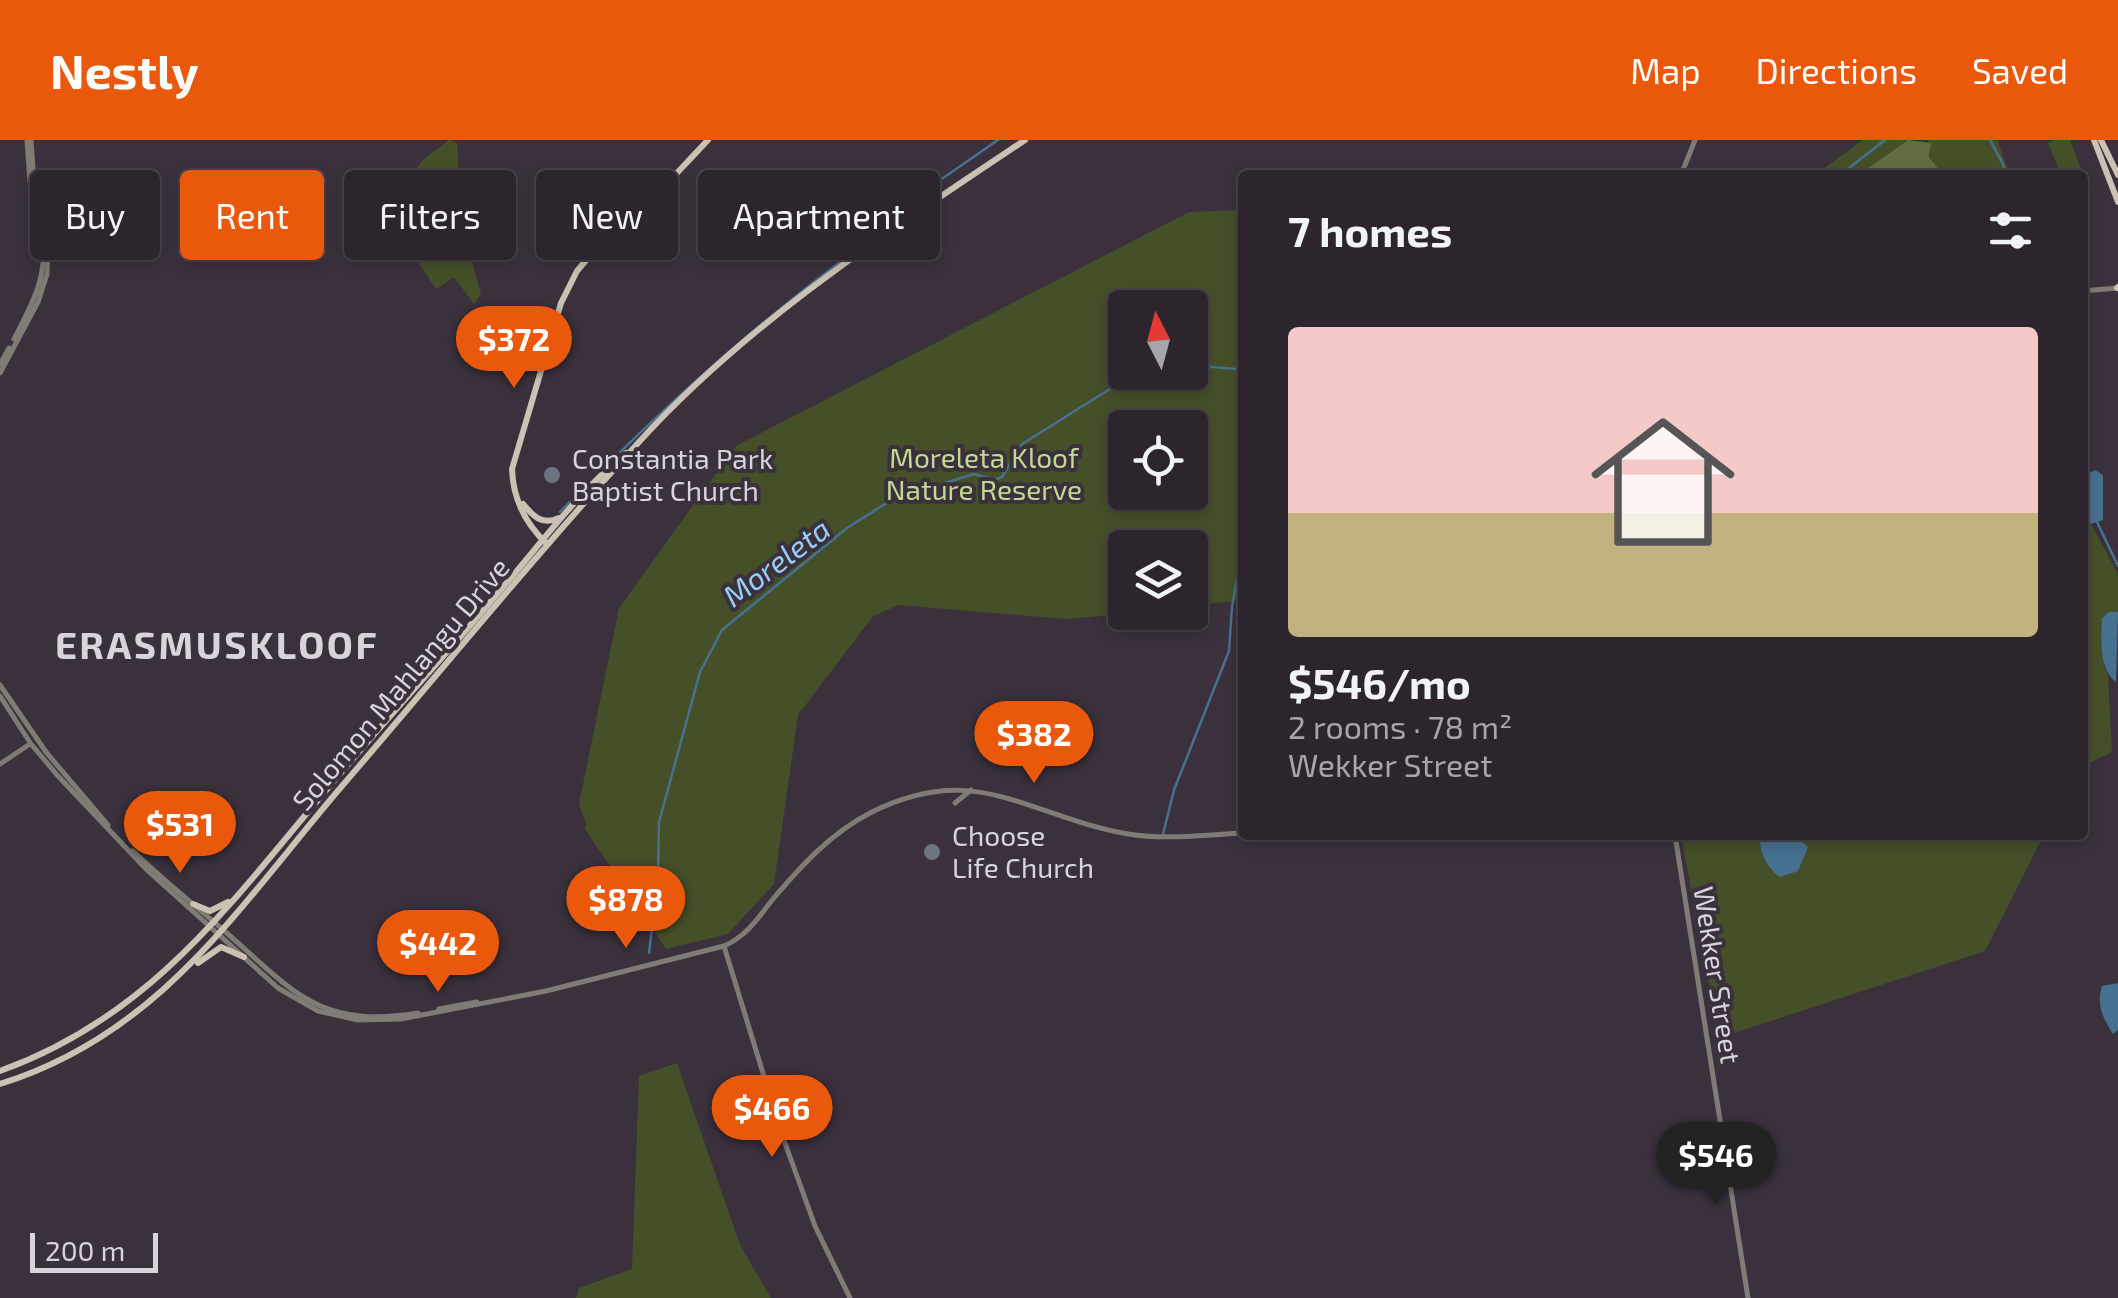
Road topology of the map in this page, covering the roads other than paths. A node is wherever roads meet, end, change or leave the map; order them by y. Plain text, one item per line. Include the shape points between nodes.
1 (29, 140) edge
2 (708, 140) edge
3 (1022, 140) edge
4 (1695, 140) edge
5 (2097, 140) edge
6 (1683, 170) edge
7 (2118, 175) edge
8 (2118, 202) edge
9 (2118, 288) edge
10 (2088, 290) edge
11 (0, 364) edge
12 (0, 373) edge
13 (638, 443) junction
14 (518, 446) junction
15 (523, 504) junction
16 (566, 513) junction
17 (547, 541) junction
18 (0, 685) edge
19 (0, 696) edge
20 (34, 742) junction
21 (0, 764) edge
22 (974, 789) junction
23 (943, 790) junction
24 (1238, 833) edge
25 (1676, 840) edge
26 (240, 892) junction
27 (193, 904) junction
28 (212, 924) junction
29 (222, 933) junction
30 (724, 946) junction
31 (244, 957) junction
32 (184, 973) junction
33 (482, 1003) junction
34 (0, 1071) edge
35 (0, 1084) edge
36 (850, 1298) edge
37 (1748, 1298) edge

1 - 11 street via 44,265 35,299
1 - 12 street via 47,274
2 - 14 main road via 577,272 561,303
3 - 13 main road, Solomon Mahlangu Drive via 775,318
4 - 6 street
5 - 7 main road
5 - 8 main road
9 - 10 street
13 - 16 main road, Solomon Mahlangu Drive
13 - 17 main road, Solomon Mahlangu Drive
14 - 15 main road via 515,479
14 - 17 main road via 514,492
15 - 16 main road via 544,522
15 - 17 main road
16 - 17 main road, Solomon Mahlangu Drive
17 - 26 main road, Solomon Mahlangu Drive
17 - 29 main road, Solomon Mahlangu Drive
18 - 20 street
19 - 20 street
20 - 21 street
20 - 27 street via 96,813
20 - 28 street via 82,804
22 - 23 street
22 - 23 street via 955,802
22 - 24 street via 1126,834
23 - 30 street via 902,799 843,828 742,936
25 - 37 street, Wekker Street
26 - 27 main road via 214,910
26 - 28 main road, Solomon Mahlangu Drive
27 - 28 street
28 - 29 street
28 - 34 main road, Solomon Mahlangu Drive via 128,1004 60,1046
29 - 31 street
29 - 32 main road, Solomon Mahlangu Drive
29 - 33 street via 290,990 344,1014 388,1017
30 - 33 street
30 - 36 street via 781,1132
31 - 32 main road via 221,948
31 - 33 street via 294,1000 332,1016 389,1020
32 - 35 main road, Solomon Mahlangu Drive via 107,1032

